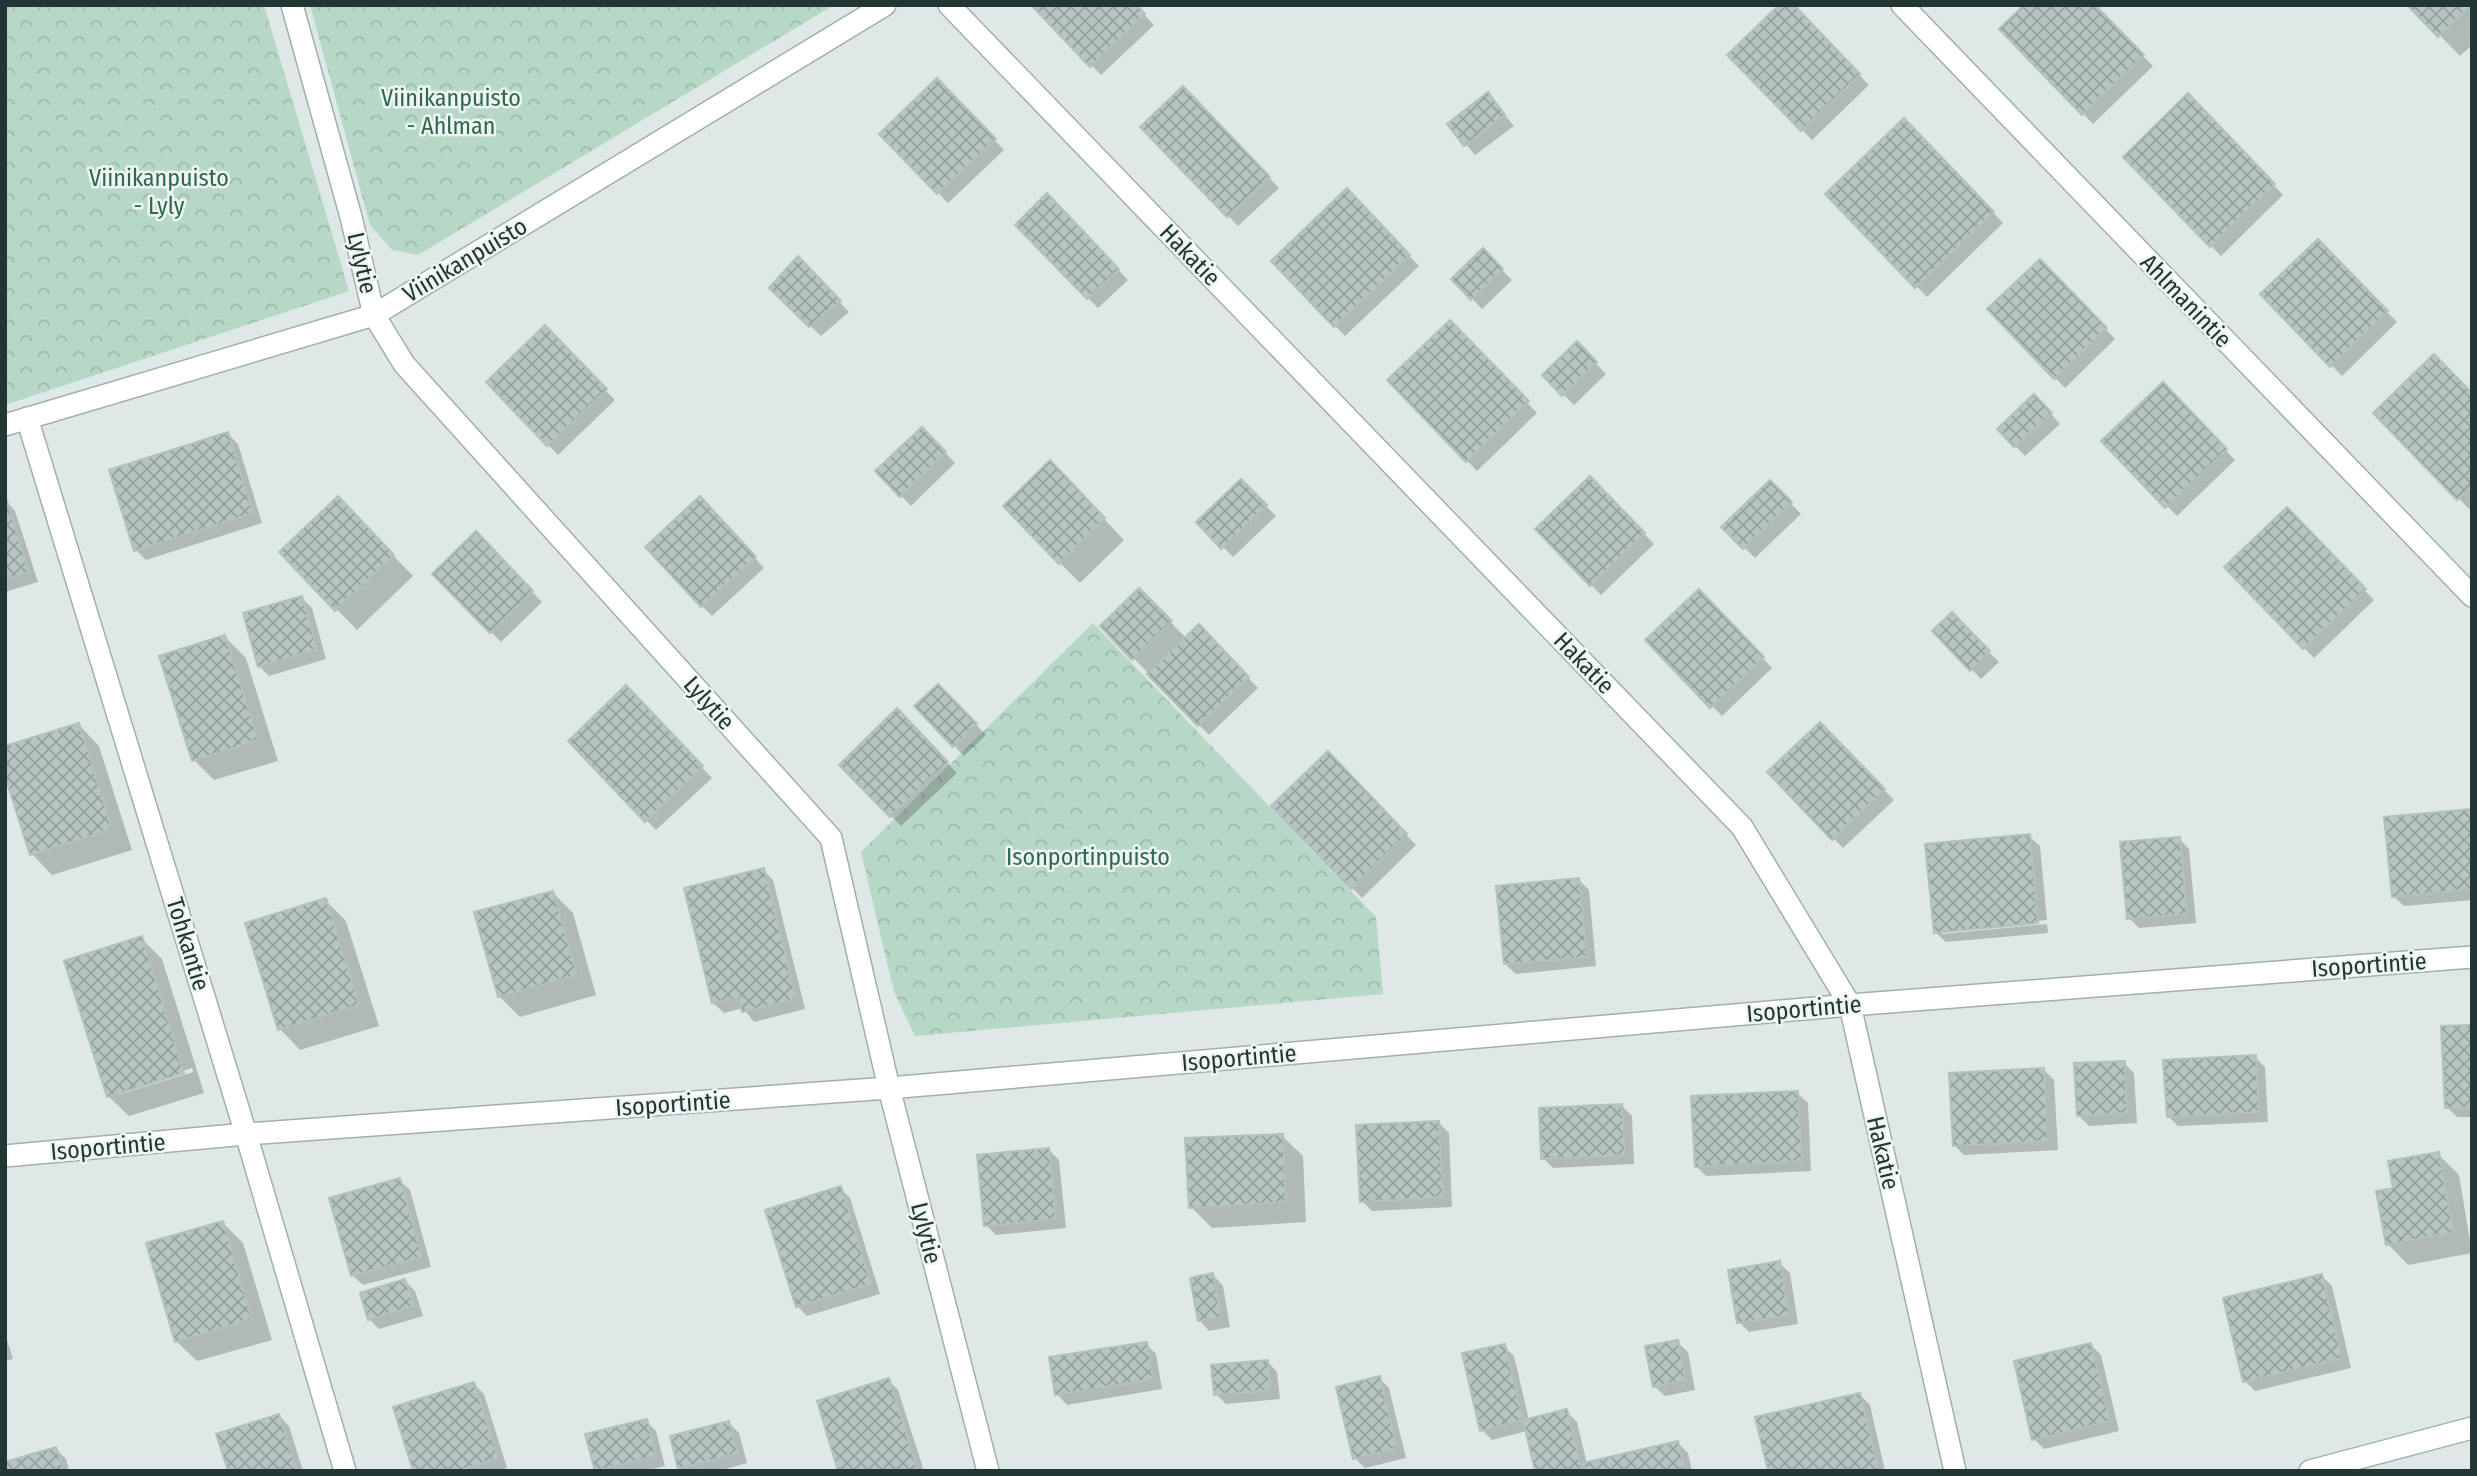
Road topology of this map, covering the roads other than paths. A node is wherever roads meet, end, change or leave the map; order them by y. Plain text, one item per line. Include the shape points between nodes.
1 (292, 5) edge
2 (885, 5) edge
3 (949, 5) edge
4 (1902, 5) edge
5 (374, 315) junction
6 (27, 418) junction
7 (5, 425) edge
8 (2472, 596) edge
9 (2472, 957) edge
10 (1850, 1005) junction
11 (889, 1088) junction
12 (246, 1135) junction
13 (5, 1156) edge
14 (2472, 1428) edge
15 (345, 1471) edge
16 (988, 1471) edge
17 (1955, 1471) edge
18 (2310, 1471) edge

1 - 5 street, Lylytie
2 - 5 street, Viinikanpuisto
3 - 10 street, Hakatie via 1742,827
4 - 8 street, Ahlmanintie
5 - 6 street, Viinikanpuisto
5 - 11 street, Lylytie via 404,364 831,838
6 - 7 street, Viinikanpuisto
6 - 12 street, Tohkantie
9 - 10 street, Isoportintie
10 - 11 street, Isoportintie
10 - 17 street, Hakatie
11 - 12 street, Isoportintie
11 - 16 street, Lylytie
12 - 13 street, Isoportintie
12 - 15 street, Tohkantie
14 - 18 street

